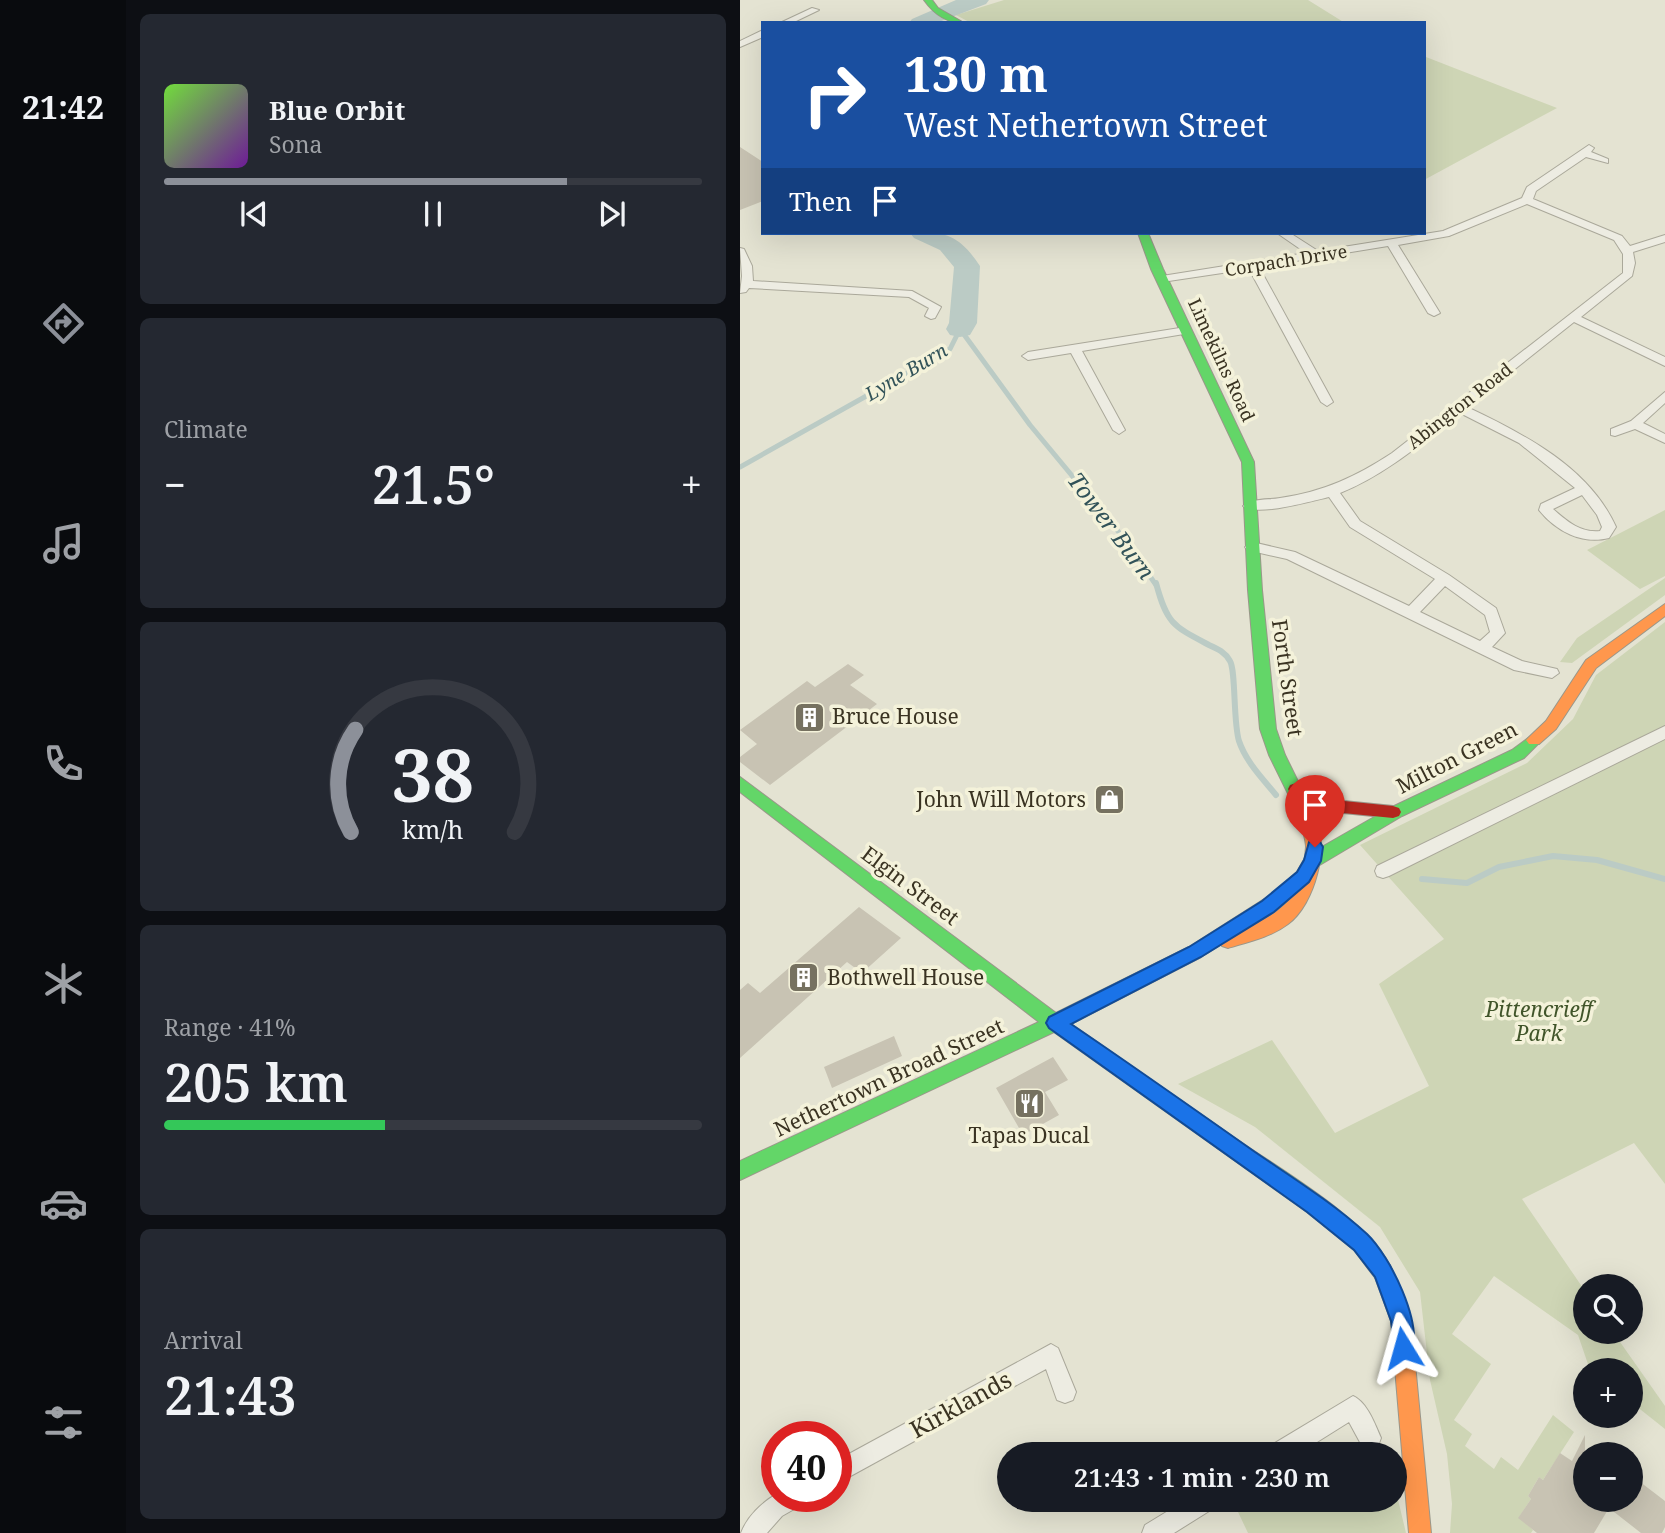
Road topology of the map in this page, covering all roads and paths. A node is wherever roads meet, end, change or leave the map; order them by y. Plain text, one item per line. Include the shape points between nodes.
1 (935, 8) edge
2 (815, 10) dead end
3 (789, 21) edge
4 (957, 21) edge
5 (761, 34) edge
6 (740, 44) edge
7 (1604, 161) dead end
8 (1527, 200) junction
9 (1144, 235) edge
10 (1286, 235) edge
11 (1665, 238) edge
12 (1392, 244) junction
13 (1628, 250) junction
14 (740, 251) edge
15 (1317, 256) junction
16 (1253, 267) junction
17 (1162, 279) junction
18 (743, 288) edge
19 (1434, 313) dead end
20 (931, 316) dead end
21 (1574, 318) junction
22 (1186, 331) junction
23 (1075, 349) junction
24 (1028, 356) dead end
25 (1665, 362) edge
26 (1665, 396) edge
27 (1327, 402) dead end
28 (1458, 407) junction
29 (1635, 424) junction
30 (1119, 430) dead end
31 (1615, 432) dead end
32 (1665, 439) edge
33 (1583, 490) junction
34 (1333, 493) junction
35 (1250, 506) junction
36 (1252, 547) junction
37 (1444, 578) junction
38 (1665, 610) edge
39 (1411, 613) junction
40 (1481, 648) junction
41 (1552, 673) dead end
42 (1665, 732) edge
43 (740, 783) edge
44 (1296, 789) junction
45 (1396, 812) junction
46 (1313, 854) junction
47 (1383, 871) dead end
48 (1055, 1023) junction
49 (740, 1171) edge
50 (1065, 1392) dead end
51 (1370, 1437) dead end
52 (1297, 1442) edge
53 (852, 1465) edge
54 (770, 1512) edge
55 (1187, 1512) edge
56 (752, 1533) edge
57 (1153, 1533) edge
58 (1420, 1533) edge

1 - 4 main road
2 - 3 street
5 - 6 street
7 - 8 street, Corpach Drive via 1587,151 1531,189
8 - 12 street, Corpach Drive via 1445,234
8 - 13 street via 1618,238
9 - 17 main road, Limekilns Road
10 - 15 street
11 - 13 street
12 - 15 street, Corpach Drive
12 - 19 street
13 - 21 street, Abington Road via 1628,274
14 - 18 street via 748,271
15 - 16 street, Corpach Drive
16 - 17 street, Corpach Drive
16 - 27 street
17 - 22 main road, Limekilns Road
18 - 20 street via 912,294 935,307
21 - 25 street
21 - 28 street, Abington Road
22 - 23 street
22 - 35 main road, Limekilns Road via 1248,462
23 - 24 street
23 - 30 street
26 - 29 street
28 - 33 street via 1514,434
28 - 34 street, Abington Road via 1365,478
29 - 31 street
29 - 32 street
33 - 33 street via 1606,517 1609,527 1604,535 1589,538 1573,533 1546,510 1548,504
34 - 35 street, Abington Road
34 - 37 street via 1355,524
35 - 36 main road, Forth Street
36 - 39 street via 1290,555
36 - 44 main road, Forth Street via 1268,729
37 - 39 street
37 - 40 street via 1491,612 1498,633
38 - 45 main road, Milton Green via 1592,663 1551,724 1518,754
39 - 40 street
40 - 41 street via 1519,666
42 - 47 street
43 - 48 main road, Elgin Street
44 - 45 main road, Milton Green via 1344,808
44 - 46 main road, Forth Street via 1312,826
45 - 46 main road, Milton Green
46 - 48 main road, Nethertown Broad Street via 1302,896 1288,915 1261,930 1195,952
48 - 49 main road, Nethertown Broad Street
48 - 58 main road, Elgin Street via 1314,1205 1361,1242 1383,1271 1401,1321
50 - 53 street, Kirklands via 1051,1355
51 - 52 street via 1353,1407
54 - 56 street
55 - 57 street

